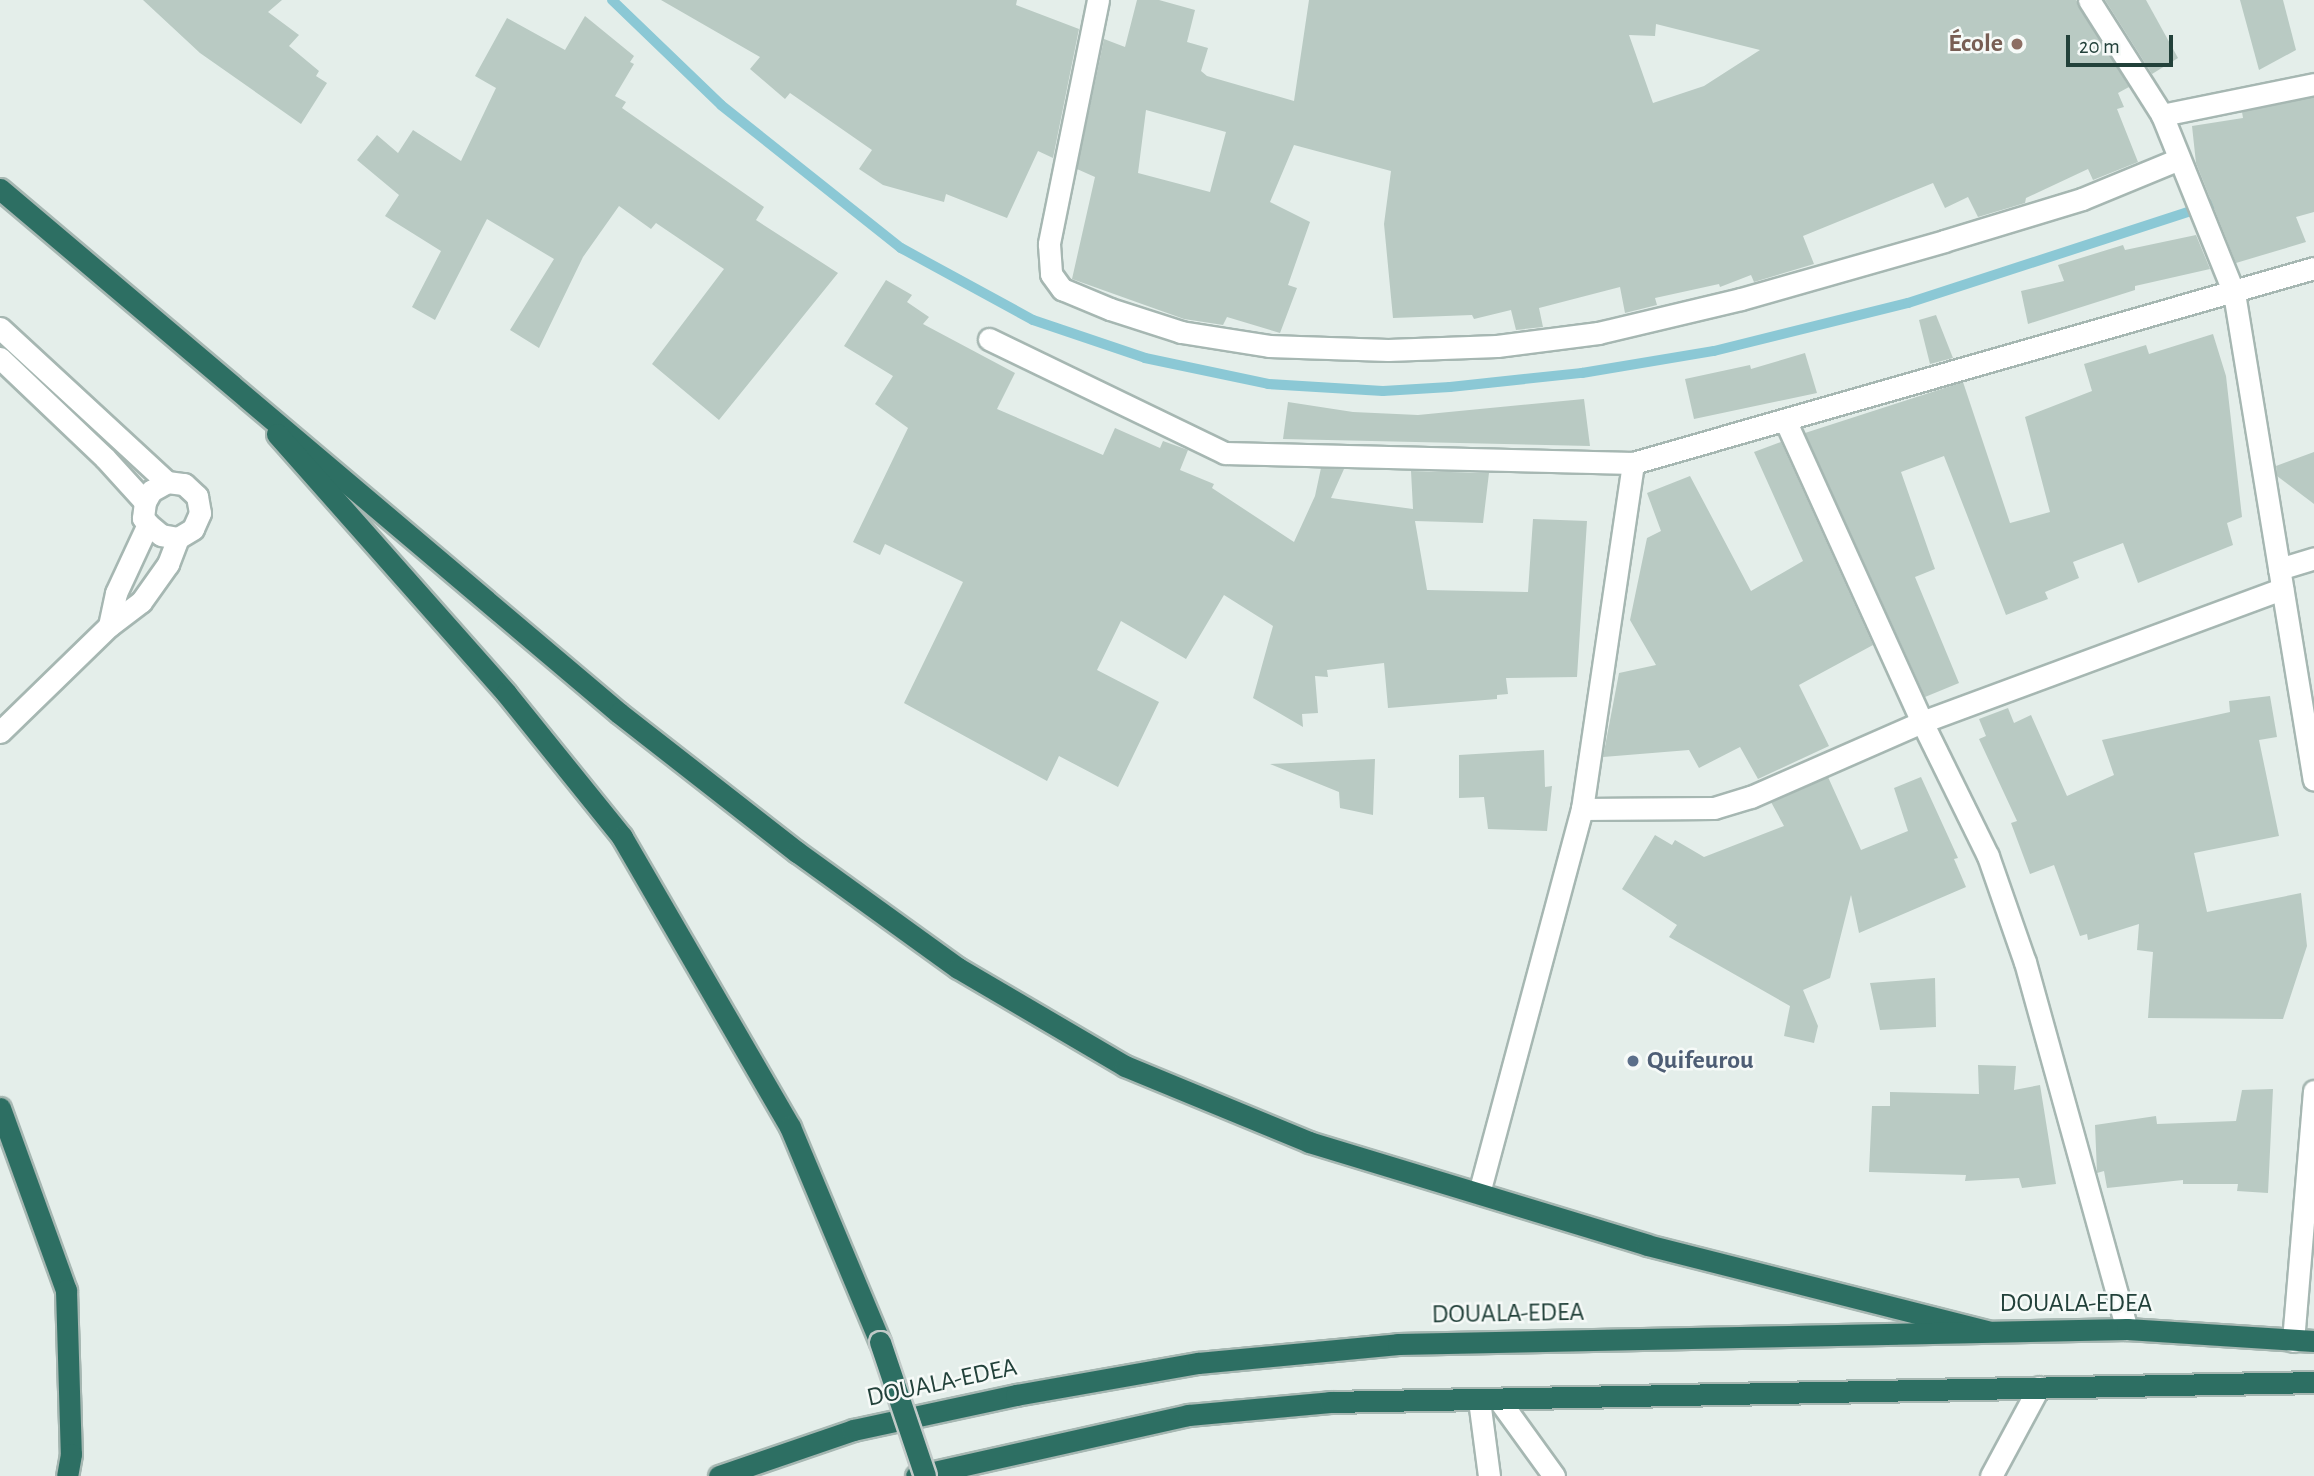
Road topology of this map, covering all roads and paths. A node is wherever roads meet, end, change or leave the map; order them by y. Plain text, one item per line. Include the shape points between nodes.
1 (1098, 0) edge
2 (2089, 0) edge
3 (2314, 85) edge
4 (2162, 115) junction
5 (2183, 168) junction
6 (0, 188) edge
7 (2314, 268) edge
8 (2234, 293) junction
9 (0, 328) edge
10 (989, 339) dead end
11 (0, 358) edge
12 (222, 372) junction
13 (1785, 420) junction
14 (1633, 463) junction
15 (167, 482) junction
16 (145, 502) junction
17 (148, 524) junction
18 (178, 538) junction
19 (2314, 558) edge
20 (2281, 579) junction
21 (109, 626) junction
22 (1922, 722) junction
23 (0, 732) edge
24 (2314, 779) edge
25 (1582, 809) junction
26 (2314, 1091) edge
27 (0, 1108) edge
28 (1479, 1193) junction
29 (2127, 1329) junction
30 (1986, 1331) junction
31 (2304, 1341) edge
32 (2314, 1382) edge
33 (2039, 1387) junction
34 (1489, 1400) junction
35 (67, 1476) edge
36 (719, 1476) edge
37 (916, 1476) edge
38 (925, 1476) edge
39 (1489, 1476) edge
40 (1554, 1476) edge
41 (1991, 1476) edge

1 - 5 street via 1049,244 1051,274 1062,289 1110,309 1181,332 1269,346 1388,350 1497,346 1598,333 1741,299
2 - 4 street
3 - 4 street
4 - 5 street
5 - 8 street
6 - 12 highway
7 - 8 street
8 - 13 street
8 - 20 street
9 - 15 street
10 - 14 street via 1234,454
11 - 16 street
12 - 28 highway via 619,713 797,852 958,968 1125,1066 1309,1142
12 - 38 highway, bridge via 506,693 622,837 790,1127 880,1342
13 - 14 street
13 - 22 street
14 - 25 street
15 - 16 street via 151,491
15 - 18 street via 184,484 197,496 200,513 193,529
16 - 17 street via 143,517
17 - 18 street via 161,535
17 - 21 street via 116,593
18 - 21 street via 168,564 141,602
19 - 20 street
20 - 22 street
20 - 24 street
21 - 23 street
22 - 25 street via 1751,797 1714,808
22 - 29 street via 2007,905
25 - 28 street
26 - 31 street
27 - 35 highway via 65,1290 71,1454
28 - 30 highway via 1647,1245
29 - 30 highway, DOUALA-EDEA
29 - 31 highway, DOUALA-EDEA
30 - 36 highway, DOUALA-EDEA via 1398,1344 1198,1363 853,1430
32 - 33 highway
33 - 34 highway
33 - 41 street
34 - 37 highway via 1330,1402 1188,1415
34 - 39 street
34 - 40 street

